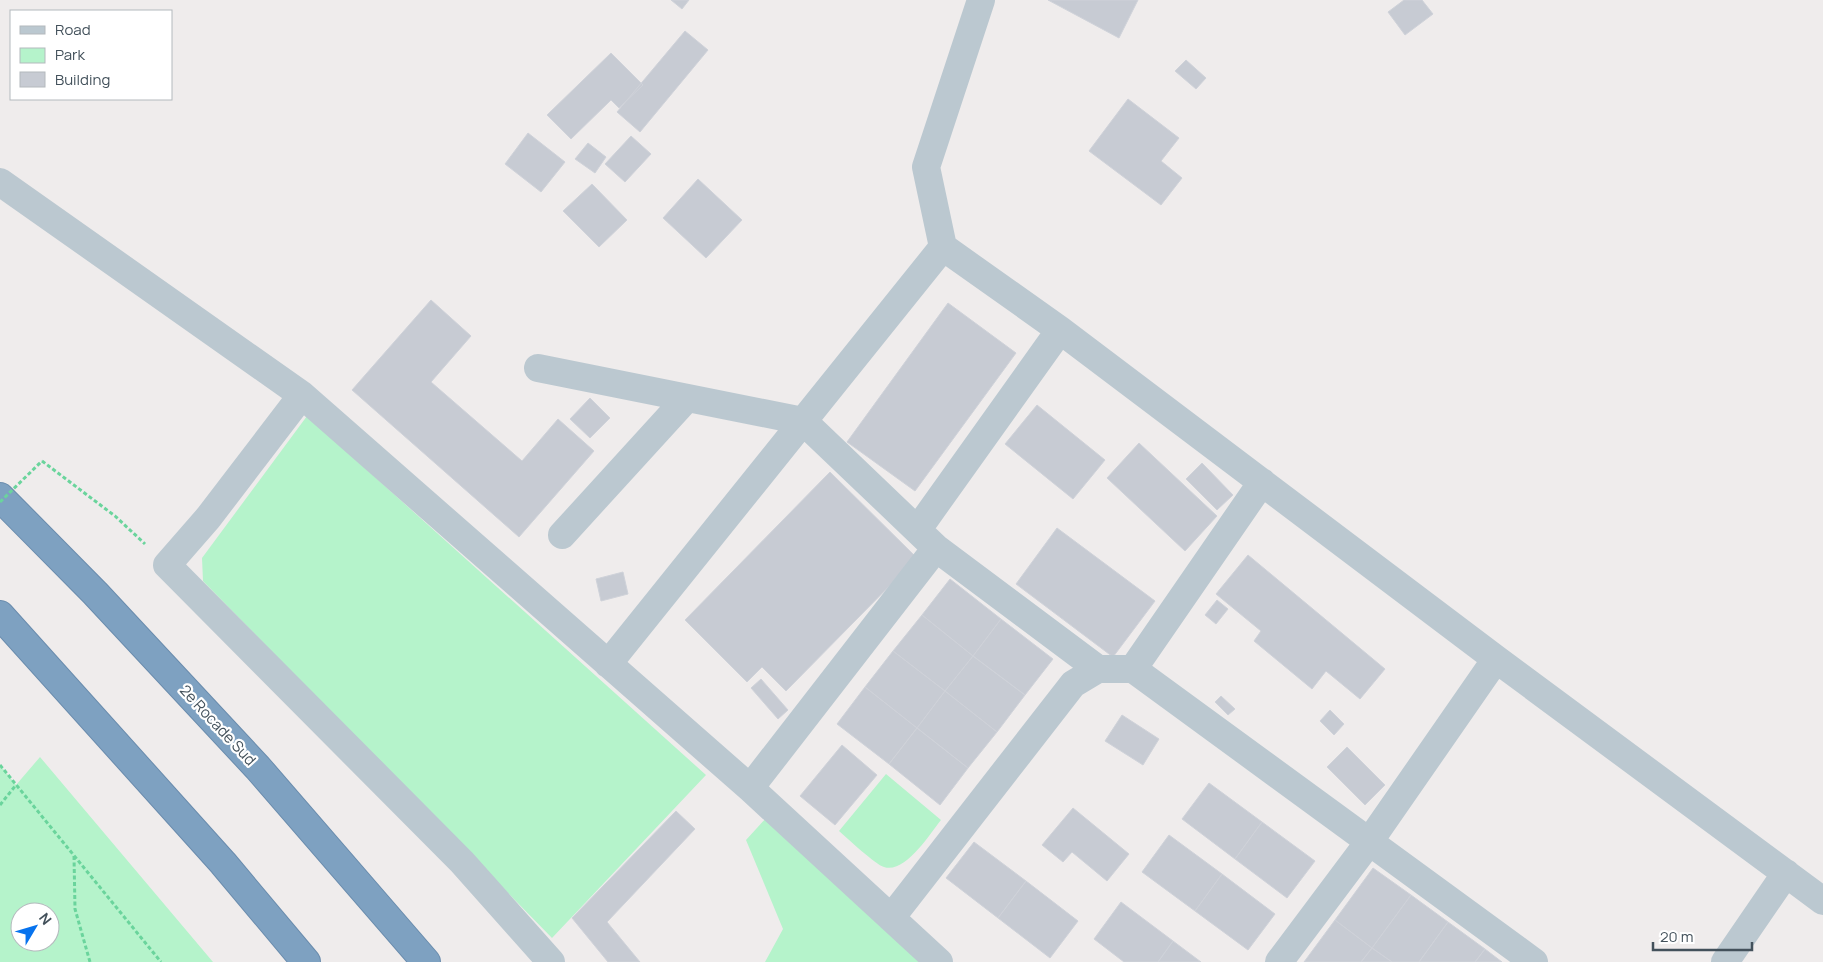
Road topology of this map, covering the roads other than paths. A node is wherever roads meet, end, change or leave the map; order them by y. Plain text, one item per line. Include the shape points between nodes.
1 (981, 0) edge
2 (0, 182) edge
3 (943, 247) junction
4 (1060, 330) junction
5 (538, 368) dead end
6 (302, 395) junction
7 (687, 398) junction
8 (803, 421) junction
9 (1262, 482) junction
10 (0, 497) edge
11 (562, 536) dead end
12 (927, 538) junction
13 (0, 615) edge
14 (1496, 659) junction
15 (608, 664) junction
16 (1133, 668) junction
17 (1098, 669) junction
18 (750, 788) junction
19 (1369, 842) junction
20 (1786, 873) junction
21 (1823, 901) edge
22 (891, 918) junction
23 (306, 962) edge
24 (426, 962) edge
25 (551, 962) edge
26 (940, 962) edge
27 (1279, 962) edge
28 (1534, 962) edge
29 (1725, 962) edge

1 - 3 street via 926,167
2 - 6 street
3 - 4 street
3 - 8 street
4 - 9 street
4 - 12 street
5 - 7 street
6 - 15 street
6 - 25 street via 168,565 462,862
7 - 8 street
7 - 11 street
8 - 12 street
8 - 15 street
9 - 14 street
9 - 16 street
10 - 24 highway, 2e Rocade Sud via 95,593 258,768
12 - 17 street
12 - 18 street
13 - 23 highway via 223,863
14 - 19 street
14 - 20 street
15 - 18 street
16 - 17 street
16 - 19 street
17 - 22 street via 1073,684
18 - 22 street
19 - 27 street
19 - 28 street
20 - 21 street
20 - 29 street
22 - 26 street

